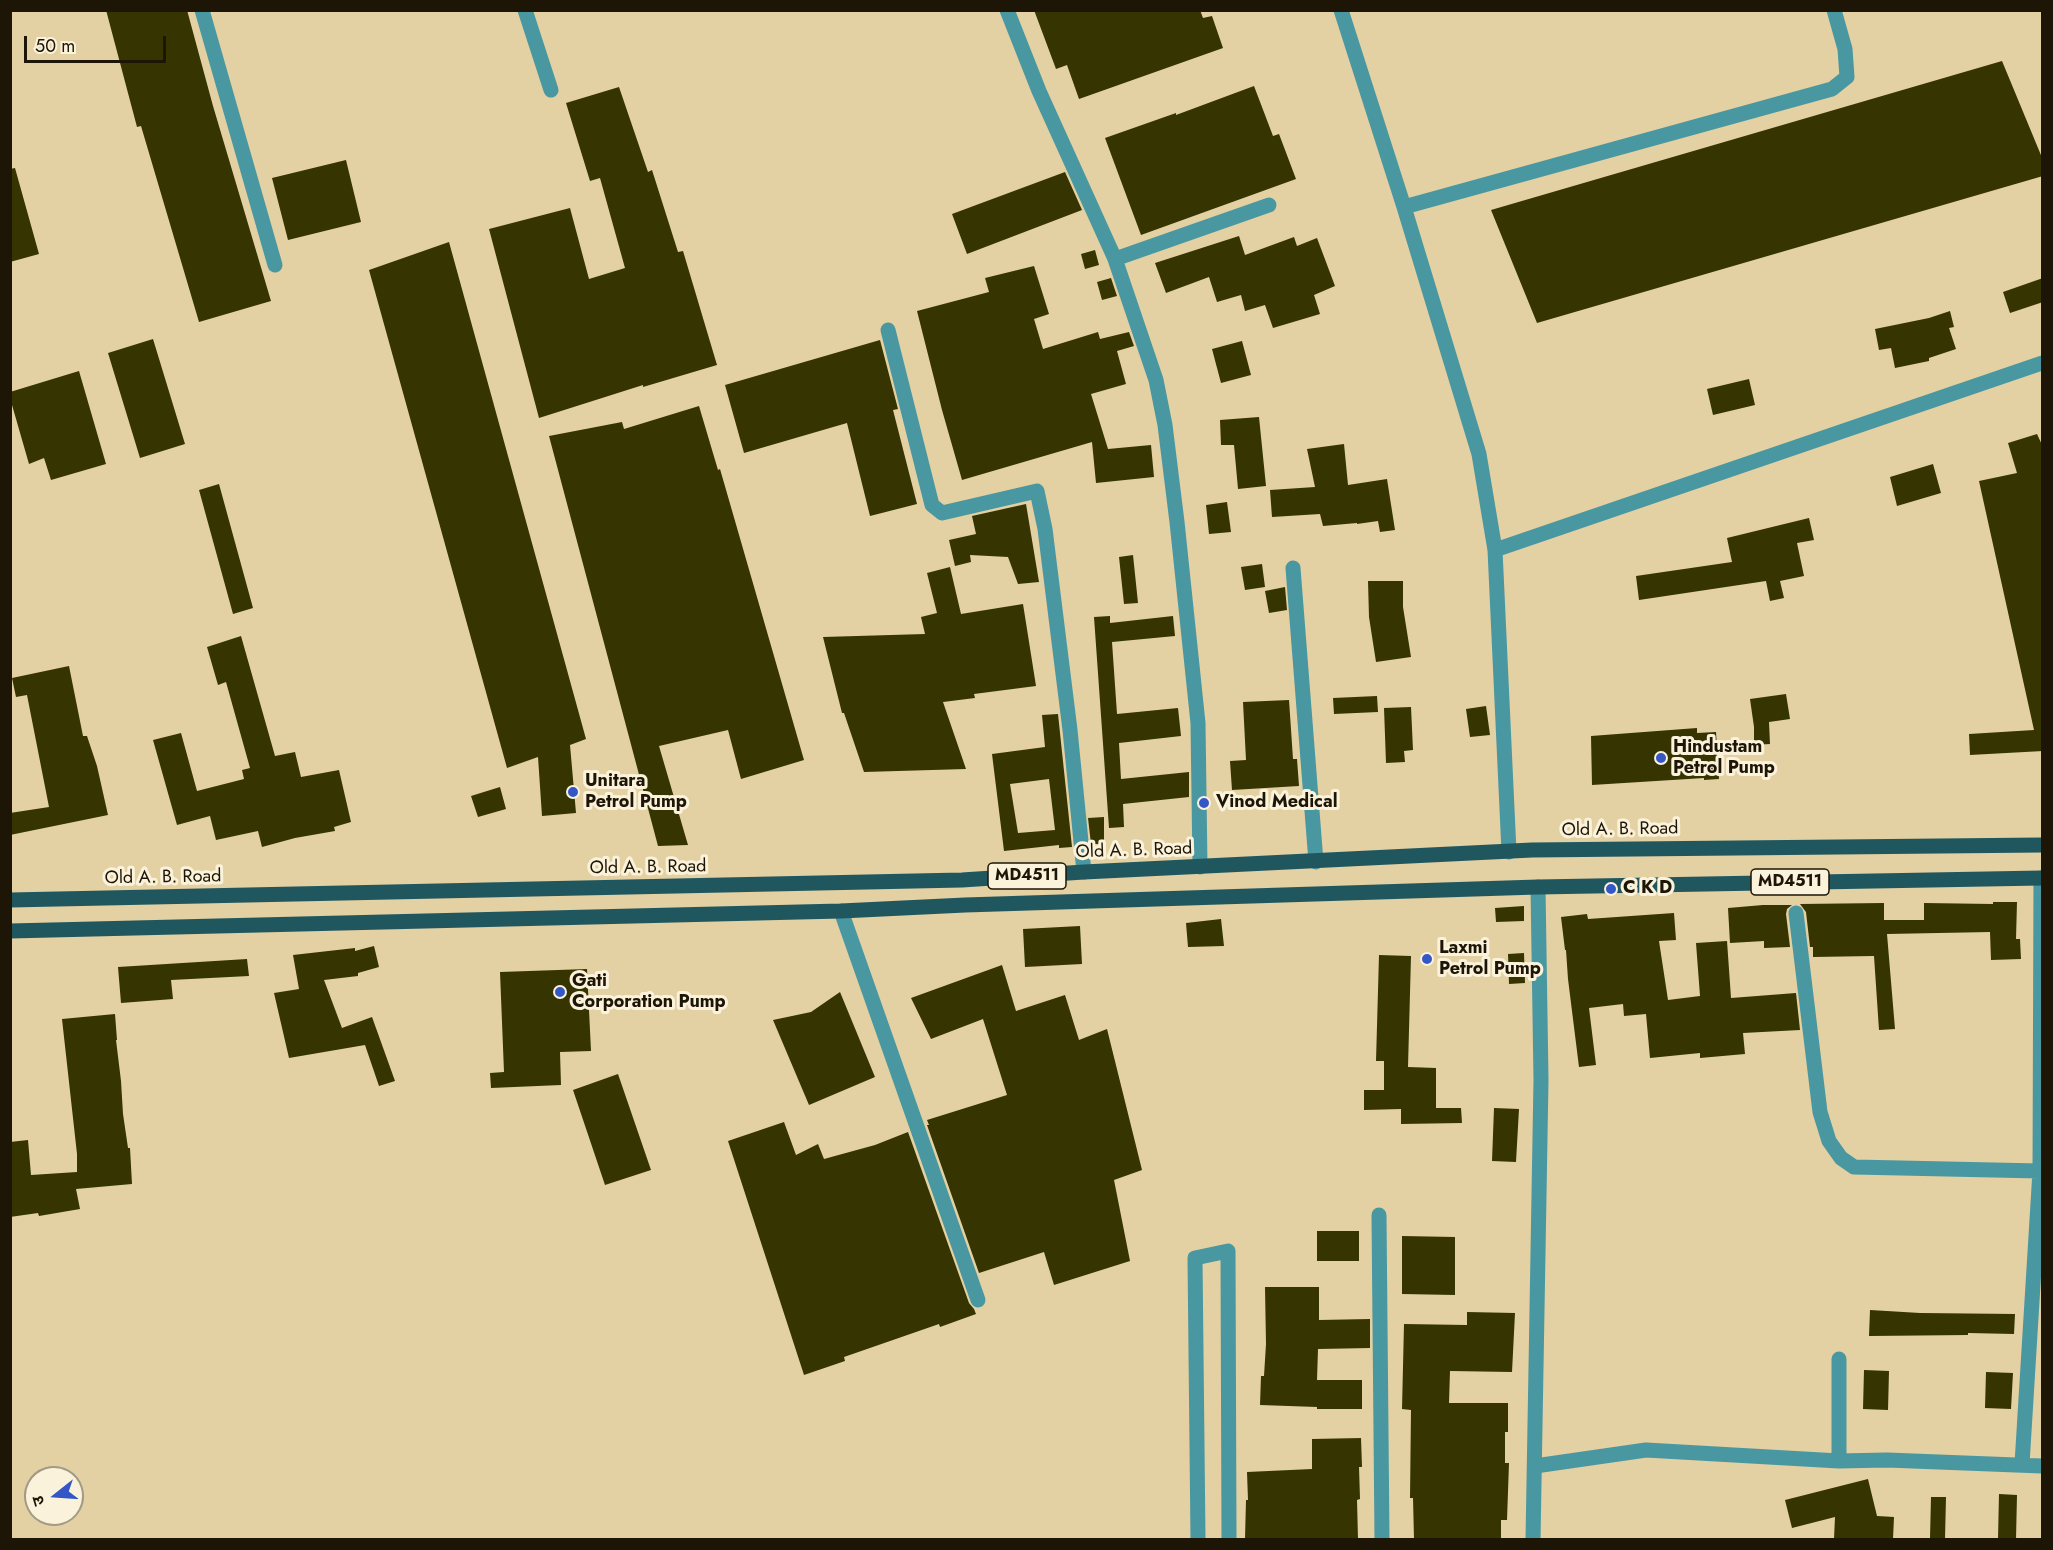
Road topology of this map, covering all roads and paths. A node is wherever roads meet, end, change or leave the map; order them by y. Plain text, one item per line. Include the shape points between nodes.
1 (202, 10) edge
2 (525, 10) edge
3 (1007, 10) edge
4 (1341, 10) edge
5 (1834, 10) edge
6 (551, 90) dead end
7 (1269, 205) dead end
8 (1404, 207) junction
9 (1115, 259) junction
10 (275, 265) dead end
11 (888, 330) dead end
12 (2043, 363) edge
13 (1495, 550) junction
14 (1293, 568) dead end
15 (2043, 845) edge
16 (1509, 852) junction
17 (1316, 862) junction
18 (1200, 867) junction
19 (1084, 872) junction
20 (2042, 878) edge
21 (1538, 887) junction
22 (10, 900) edge
23 (841, 911) junction
24 (1796, 913) dead end
25 (10, 931) edge
26 (2040, 1171) junction
27 (1379, 1215) dead end
28 (978, 1300) dead end
29 (1839, 1359) dead end
30 (1839, 1461) junction
31 (2022, 1464) junction
32 (1535, 1466) junction
33 (2043, 1466) edge
34 (1198, 1539) edge
35 (1229, 1539) edge
36 (1383, 1539) edge
37 (1533, 1539) edge

1 - 10 street
2 - 6 street
3 - 9 street
4 - 8 street
5 - 8 street via 1845,49 1847,77 1832,89
7 - 9 street
8 - 13 street via 1479,454
9 - 18 street via 1156,380 1165,425 1198,723
11 - 19 street via 932,505 942,513 1037,491 1070,730
12 - 13 street
13 - 16 street
14 - 17 street
15 - 16 main road, Old A. B. Road / MD4511
16 - 17 main road, Old A. B. Road / MD4511
17 - 18 main road, Old A. B. Road / MD4511
18 - 19 main road, Old A. B. Road / MD4511
19 - 22 main road, Old A. B. Road / MD4511 via 962,880
20 - 21 main road, MD4511
20 - 26 street
21 - 23 main road, MD4511
21 - 32 street via 1541,1080
23 - 25 main road, MD4511
23 - 28 street
24 - 26 street via 1820,1112 1829,1141 1841,1158 1854,1167
26 - 31 street
27 - 36 street
29 - 30 street
30 - 31 street
30 - 32 street via 1646,1450
31 - 33 street
32 - 37 street
34 - 35 street via 1195,1258 1228,1251

